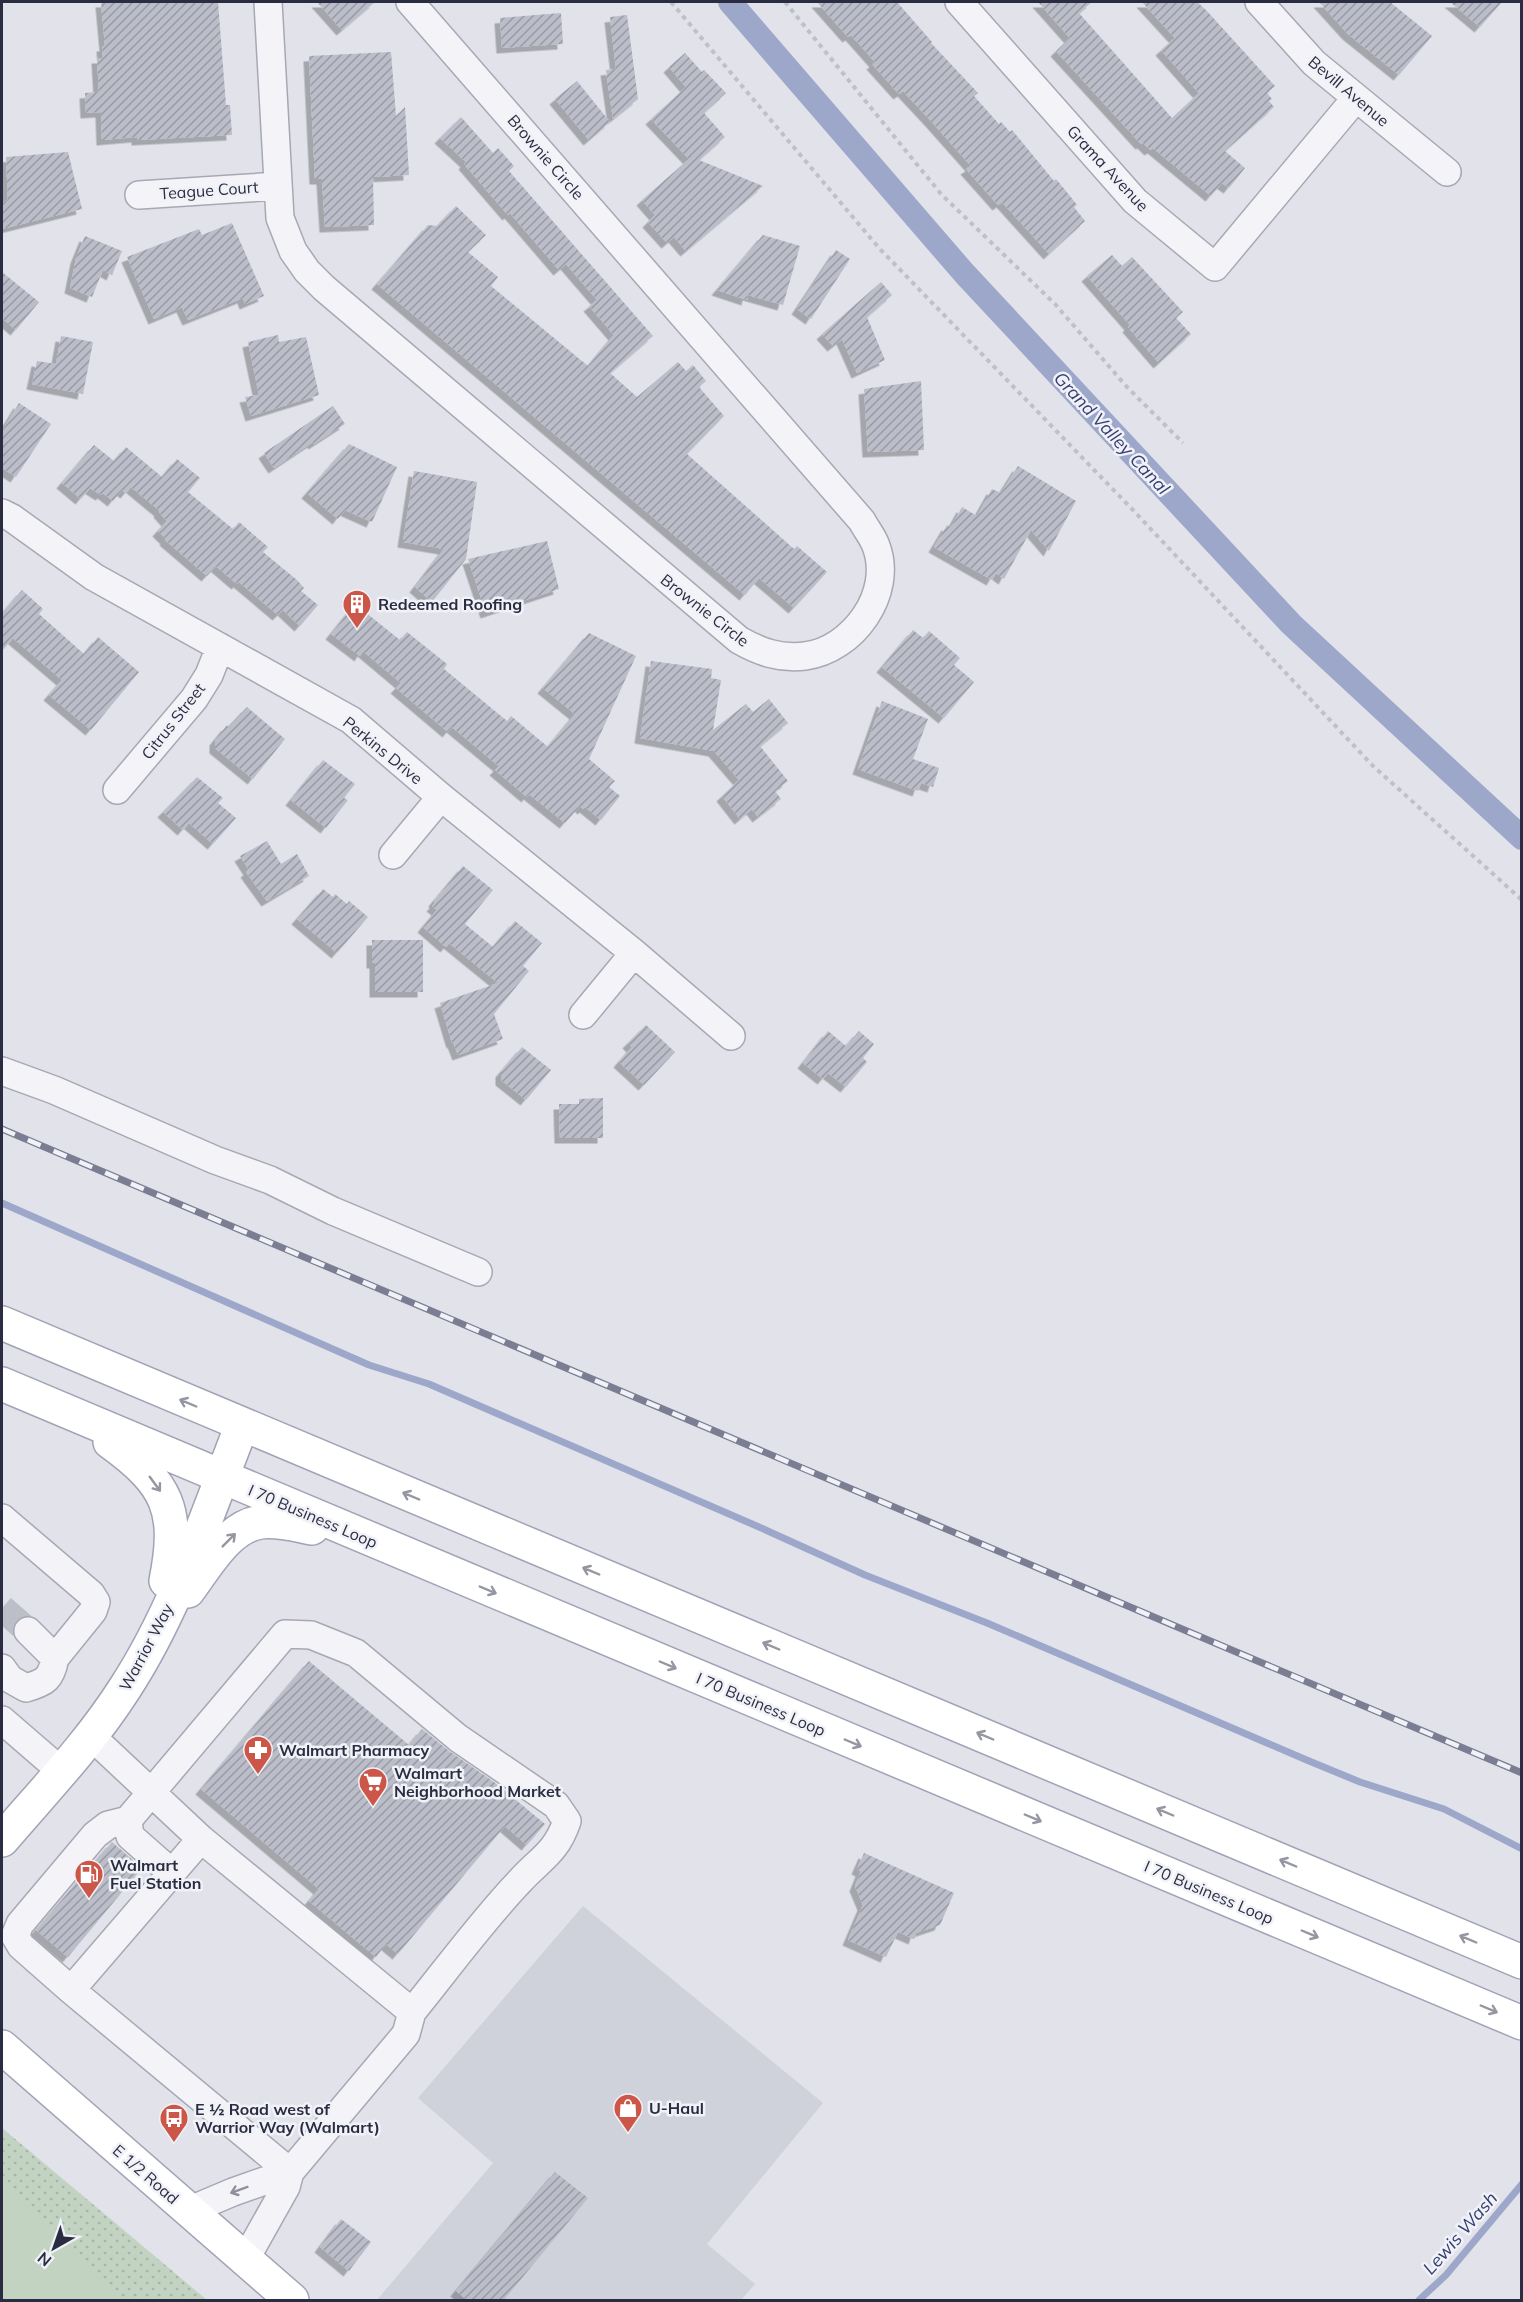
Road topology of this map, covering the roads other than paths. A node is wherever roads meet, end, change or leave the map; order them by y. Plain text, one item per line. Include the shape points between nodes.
1 (268, 2) edge
2 (410, 2) edge
3 (959, 2) edge
4 (1259, 2) edge
5 (1356, 98) junction
6 (1447, 172) dead end
7 (278, 186) junction
8 (139, 195) dead end
9 (2, 513) edge
10 (220, 646) junction
11 (117, 790) dead end
12 (441, 797) junction
13 (393, 855) dead end
14 (634, 953) junction
15 (583, 1015) dead end
16 (731, 1036) dead end
17 (2, 1071) edge
18 (478, 1272) dead end
19 (2, 1323) edge
20 (2, 1385) edge
21 (242, 1425) junction
22 (222, 1477) junction
23 (2, 1518) edge
24 (445, 1572) junction
25 (28, 1631) tunnel mouth
26 (155, 1636) junction
27 (55, 1658) junction
28 (2, 1668) edge
29 (2, 1720) edge
30 (90, 1736) junction
31 (61, 1771) junction
32 (152, 1792) junction
33 (128, 1820) junction
34 (201, 1839) junction
35 (2, 1840) edge
36 (172, 1873) junction
37 (1521, 1962) edge
38 (72, 1990) junction
39 (412, 2012) junction
40 (1521, 2023) edge
41 (2, 2047) edge
42 (290, 2172) junction
43 (188, 2211) junction
44 (245, 2260) junction
45 (279, 2297) edge

1 - 7 street, Brownie Circle
2 - 7 street, Brownie Circle via 862,521 876,546 879,567 878,588 860,626 835,645 806,656 783,657 759,651 739,640 315,280 293,251 284,230
3 - 5 street, Grama Avenue via 1135,201 1215,267
4 - 5 street, Bevill Avenue via 1314,63
5 - 6 street, Bevill Avenue
7 - 8 street, Teague Court
9 - 10 street, Perkins Drive via 94,577
10 - 11 street, Citrus Street via 194,699
10 - 12 street, Perkins Drive via 351,720
12 - 13 street
12 - 14 street, Perkins Drive
14 - 15 street
14 - 16 street, Perkins Drive
17 - 18 street via 270,1180
21 -> 19 main road
20 - 22 main road, I 70 Business Loop
20 -> 26 main road via 106,1439 138,1463 162,1493 172,1524 172,1550
21 - 22 main road, Warrior Way
37 -> 21 main road
22 - 24 main road, I 70 Business Loop
22 - 26 main road, Warrior Way
23 - 27 street via 96,1602
26 -> 24 main road via 226,1542 247,1526 261,1522 317,1529
24 -> 40 main road, I 70 Business Loop
25 - 27 street
26 - 30 main road, Warrior Way
27 - 28 street via 52,1673 42,1683 26,1688 10,1679
29 - 31 street
30 - 31 main road, Warrior Way
30 - 32 street
31 - 35 main road, Warrior Way
32 - 33 street
32 - 34 street
32 - 39 street via 285,1634 311,1635 356,1653 458,1738 556,1805 567,1821 560,1840 520,1880
33 - 36 street via 130,1836
33 - 38 street via 108,1825 95,1834 20,1924 15,1936 21,1946
34 - 36 street
34 - 39 street
36 - 38 street
38 - 42 street
39 - 42 street via 406,2034
41 - 43 main road, E 1/2 Road
42 -> 43 street
42 - 44 street via 286,2187
43 - 44 main road, E 1/2 Road
44 - 45 main road, E 1/2 Road

